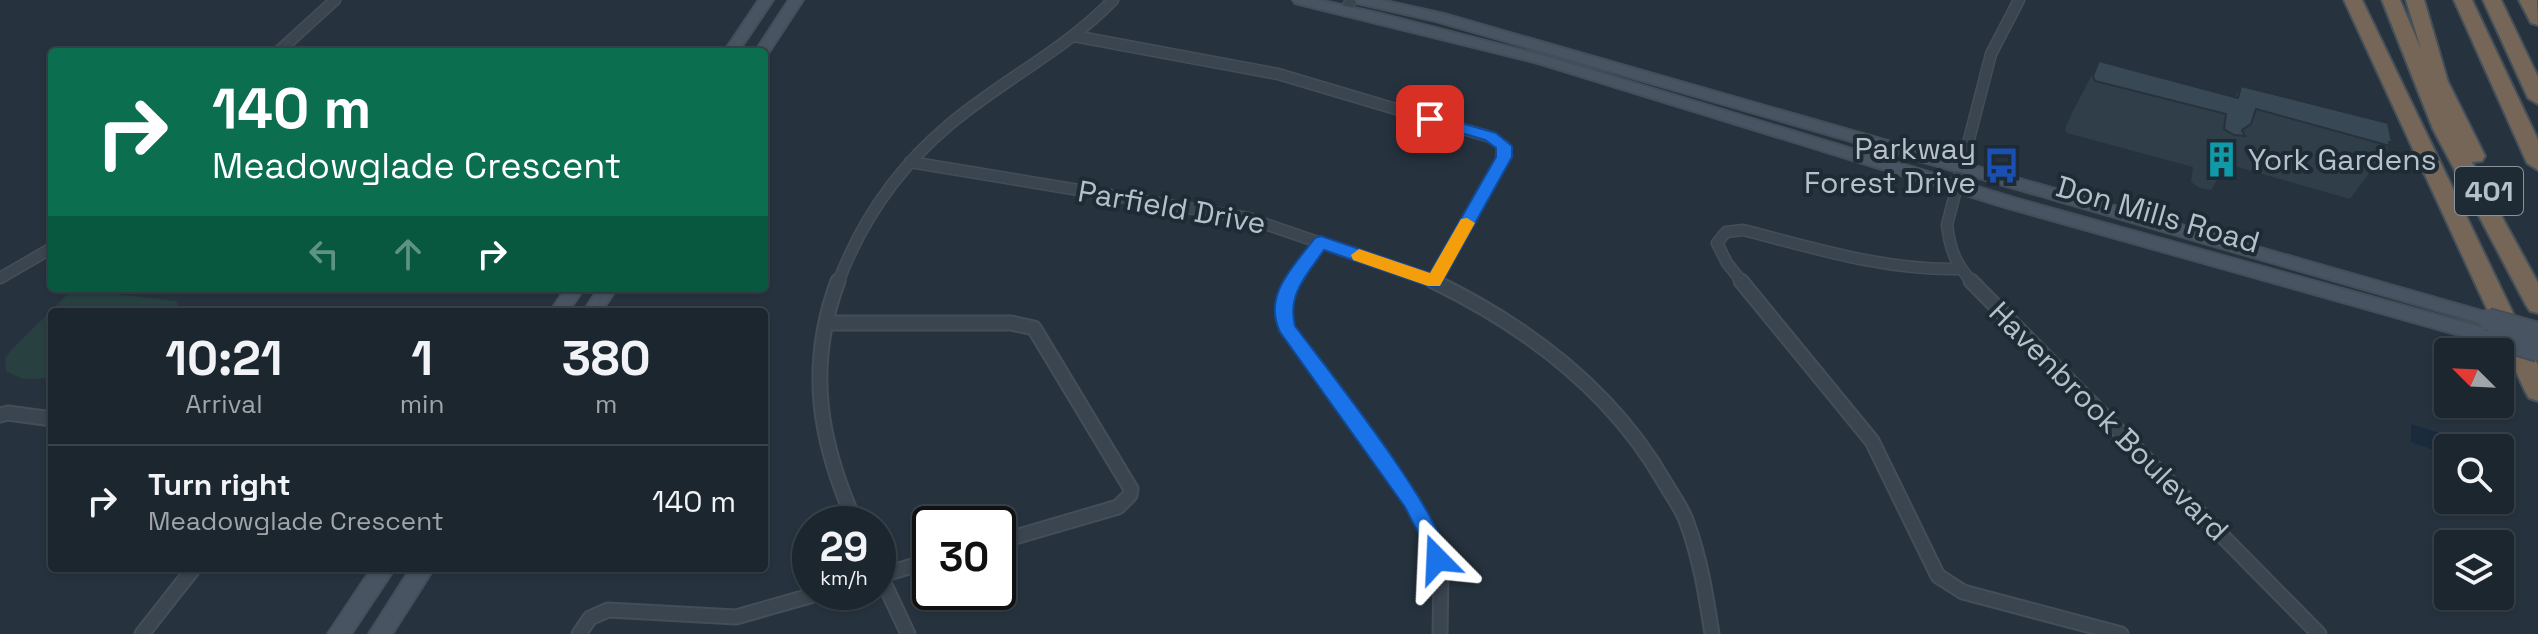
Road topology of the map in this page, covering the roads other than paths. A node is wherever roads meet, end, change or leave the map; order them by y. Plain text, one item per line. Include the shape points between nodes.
1 (335, 0) edge
2 (766, 0) edge
3 (796, 0) edge
4 (1113, 0) edge
5 (1300, 0) edge
6 (1362, 0) edge
7 (2019, 0) edge
8 (2353, 0) edge
9 (2391, 0) edge
10 (2407, 0) edge
11 (2415, 0) edge
12 (2463, 0) edge
13 (2492, 0) edge
14 (2528, 0) edge
15 (1349, 5) edge
16 (2538, 19) edge
17 (1074, 36) junction
18 (282, 48) edge
19 (734, 48) edge
20 (765, 48) edge
21 (2440, 80) junction
22 (2538, 98) edge
23 (910, 162) junction
24 (2538, 163) edge
25 (1964, 167) junction
26 (1960, 187) junction
27 (1321, 242) junction
28 (48, 250) edge
29 (1960, 269) junction
30 (0, 278) edge
31 (1434, 281) junction
32 (2538, 303) edge
33 (826, 323) junction
34 (2538, 333) edge
35 (2538, 351) edge
36 (2538, 391) edge
37 (0, 415) edge
38 (48, 418) edge
39 (849, 506) edge
40 (1016, 537) edge
41 (191, 572) edge
42 (381, 572) edge
43 (420, 572) edge
44 (792, 601) edge
45 (896, 609) edge
46 (2316, 633) edge
47 (142, 634) edge
48 (339, 634) edge
49 (380, 634) edge
50 (579, 634) edge
51 (908, 634) edge
52 (1440, 634) edge
53 (1712, 634) edge
54 (2121, 634) edge

1 - 18 street
2 - 19 main road
3 - 20 main road
4 - 17 street
5 - 15 main road, Don Mills Road
6 - 25 main road, Don Mills Road via 1439,17
7 - 25 street via 1991,54
8 - 36 highway
9 - 32 highway via 2443,129
10 - 21 highway, 401
11 - 21 highway
12 - 24 highway
13 - 22 highway
14 - 16 highway
15 - 26 main road, Don Mills Road
17 - 23 street via 950,124
17 - 31 street via 1278,74 1490,137 1504,146 1504,157
21 - 32 highway, 401
23 - 27 street, Parfield Drive via 1248,218
23 - 33 street via 862,225
25 - 26 street
25 - 34 main road, Don Mills Road, bridge
26 - 29 street, Havenbrook Boulevard via 1947,225
26 - 35 main road, Don Mills Road, bridge
27 - 31 street, Parfield Drive
27 - 52 street via 1285,292 1286,327 1413,502 1433,542 1441,576
28 - 30 street
29 - 46 street, Havenbrook Boulevard
29 - 54 street via 1901,266 1743,230 1726,232 1717,243 1727,263 1872,441 1938,576 1963,592
31 - 53 street, Parfield Drive via 1542,343 1602,397 1643,444 1685,517 1701,567
33 - 39 street via 822,423
33 - 40 street via 1011,323 1034,328 1131,489 1125,501 1108,511
37 - 38 street
41 - 47 street
42 - 48 main road
43 - 49 main road
44 - 50 street via 736,617 608,610 590,618
45 - 51 street

